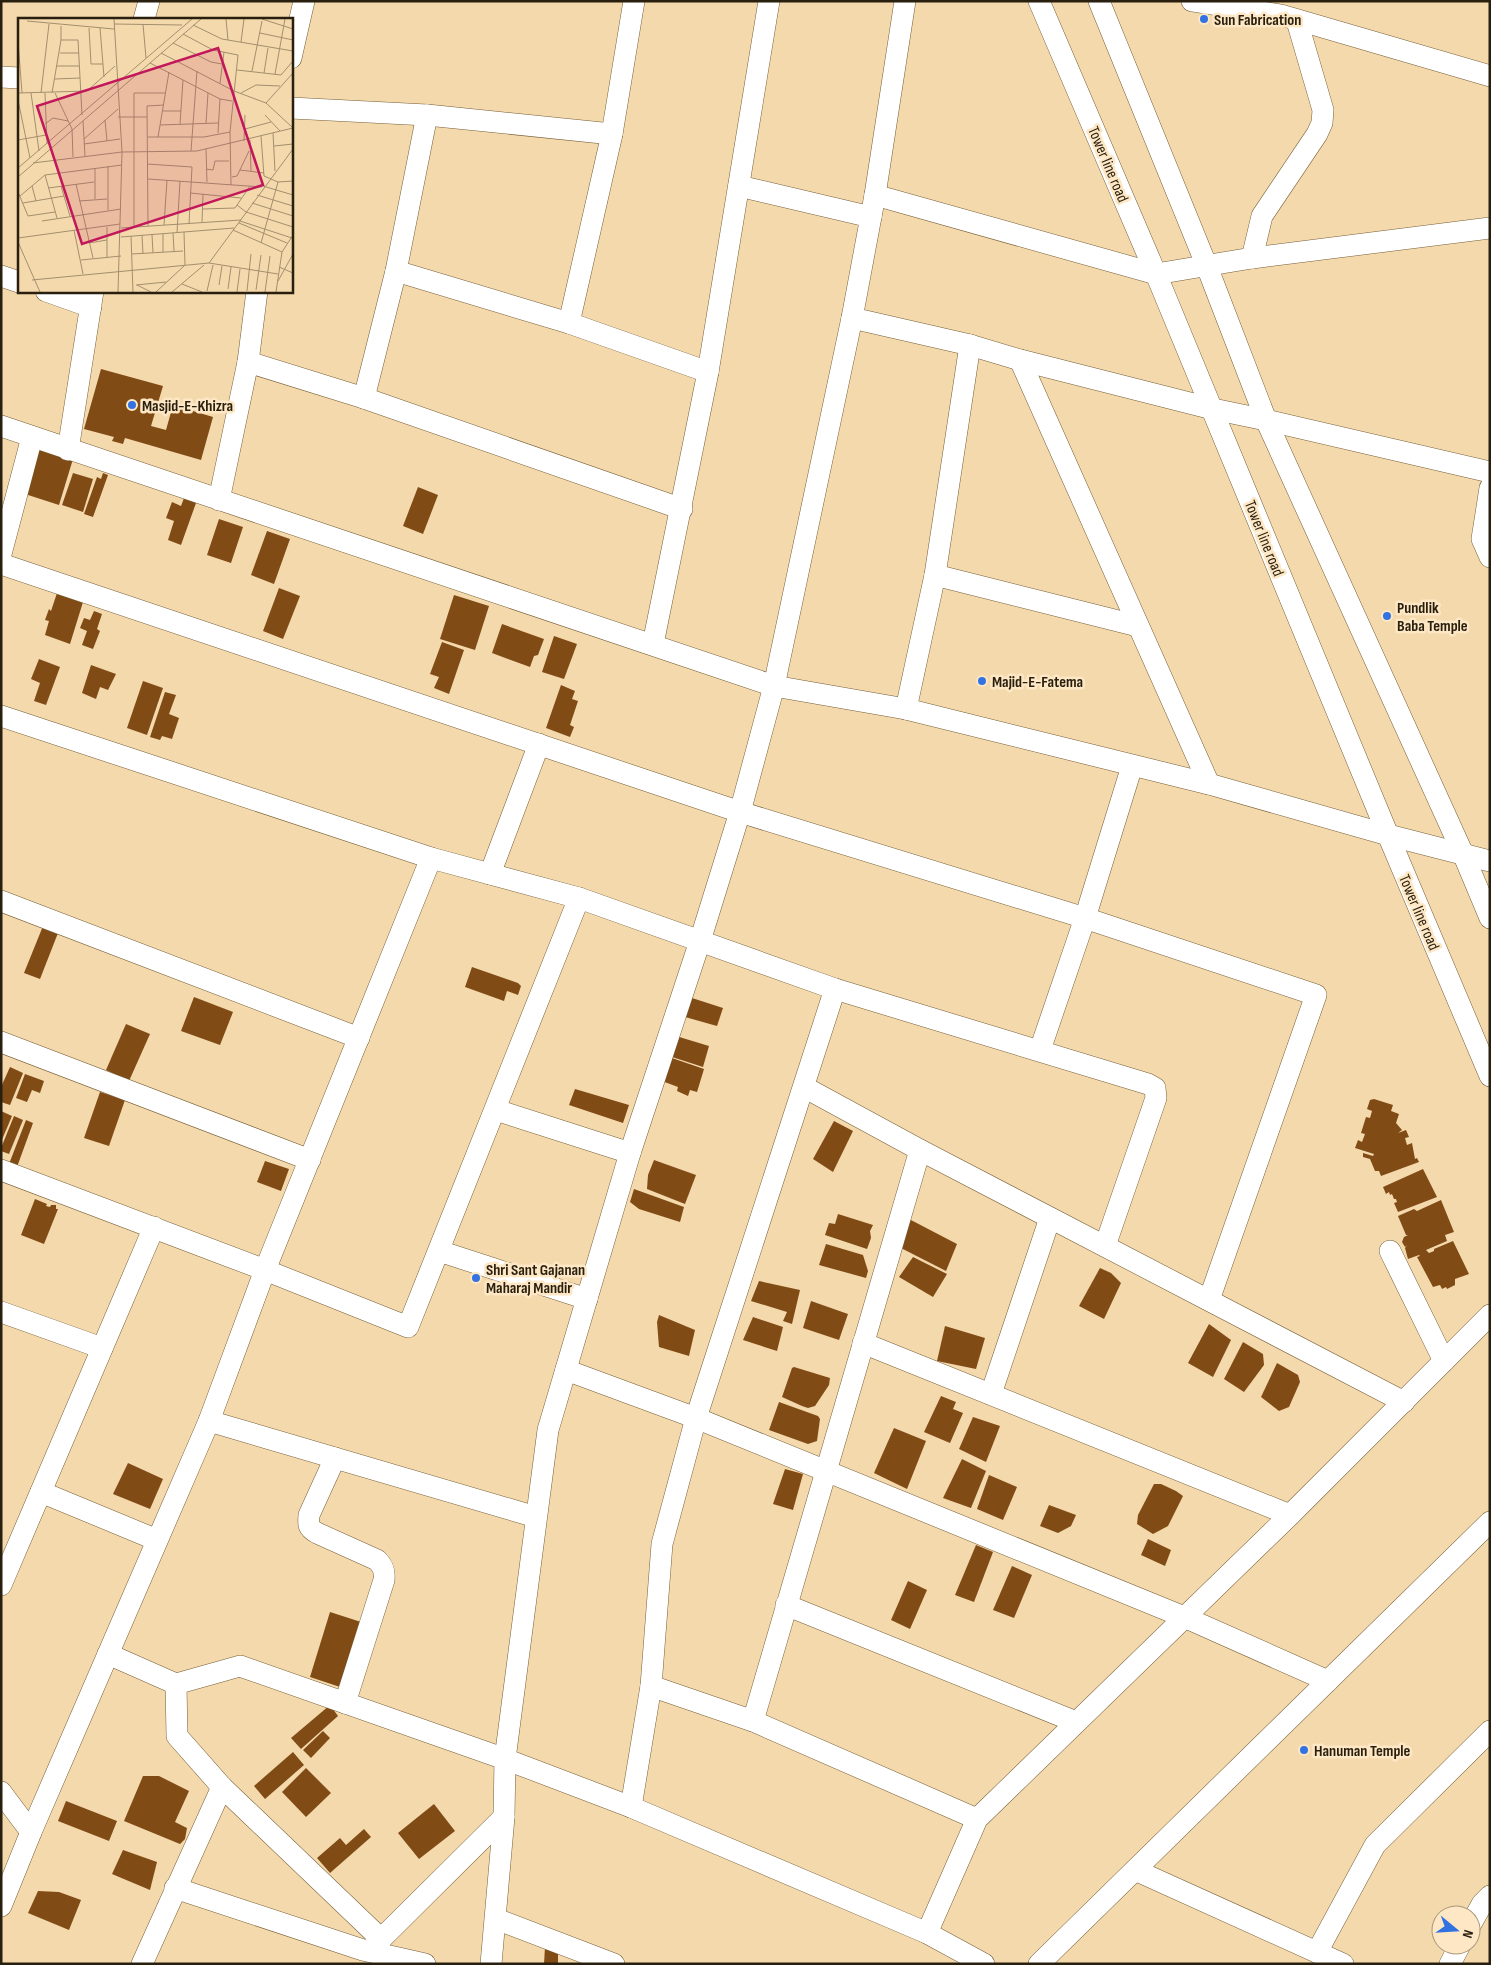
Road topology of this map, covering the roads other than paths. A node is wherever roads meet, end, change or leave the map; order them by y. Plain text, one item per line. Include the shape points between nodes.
1 (149, 1) edge
2 (304, 1) edge
3 (634, 1) edge
4 (769, 1) edge
5 (905, 1) edge
6 (1039, 1) edge
7 (1099, 1) edge
8 (1192, 1) edge
9 (144, 18) edge
10 (1297, 20) junction
11 (292, 54) edge
12 (1490, 76) edge
13 (1, 77) edge
14 (18, 78) edge
15 (292, 108) edge
16 (427, 115) junction
17 (612, 134) junction
18 (739, 186) junction
19 (875, 195) junction
20 (871, 217) junction
21 (1490, 228) edge
22 (1252, 258) junction
23 (1206, 264) junction
24 (396, 271) junction
25 (1156, 274) junction
26 (1, 276) edge
27 (18, 282) edge
28 (52, 292) edge
29 (257, 292) edge
30 (92, 299) edge
31 (852, 318) junction
32 (569, 323) junction
33 (970, 345) junction
34 (1020, 360) junction
35 (248, 362) junction
36 (708, 372) junction
37 (364, 398) junction
38 (1212, 409) junction
39 (1266, 420) junction
40 (1, 426) edge
41 (32, 438) junction
42 (68, 450) junction
43 (1490, 472) edge
44 (1490, 488) edge
45 (219, 500) junction
46 (682, 509) junction
47 (1, 554) edge
48 (1490, 557) edge
49 (1, 564) edge
50 (935, 575) junction
51 (1138, 626) junction
52 (653, 644) junction
53 (774, 686) junction
54 (906, 710) junction
55 (1, 716) edge
56 (539, 744) junction
57 (1132, 766) junction
58 (1209, 784) junction
59 (740, 812) junction
60 (1388, 835) junction
61 (1464, 856) junction
62 (431, 858) junction
63 (1490, 861) edge
64 (490, 874) junction
65 (579, 898) junction
66 (1, 901) edge
67 (1085, 918) junction
68 (1490, 918) edge
69 (700, 941) junction
70 (835, 989) junction
71 (360, 1038) junction
72 (1, 1042) edge
73 (1040, 1050) junction
74 (1490, 1076) edge
75 (804, 1086) junction
76 (496, 1110) junction
77 (920, 1150) junction
78 (630, 1153) junction
79 (310, 1160) junction
80 (1, 1170) edge
81 (1050, 1218) junction
82 (154, 1227) junction
83 (1105, 1246) junction
84 (439, 1250) junction
85 (1390, 1251) dead end
86 (265, 1270) junction
87 (587, 1299) junction
88 (1209, 1300) junction
89 (1, 1312) edge
90 (1490, 1316) edge
91 (863, 1343) junction
92 (102, 1348) junction
93 (1444, 1361) junction
94 (566, 1370) junction
95 (991, 1394) junction
96 (1404, 1402) junction
97 (696, 1418) junction
98 (209, 1421) junction
99 (335, 1458) junction
100 (825, 1471) junction
101 (41, 1492) junction
102 (1290, 1515) junction
103 (536, 1517) junction
104 (1490, 1522) edge
105 (157, 1540) junction
106 (1, 1585) edge
107 (786, 1605) junction
108 (1184, 1617) junction
109 (108, 1654) junction
110 (1328, 1681) junction
111 (176, 1684) junction
112 (651, 1686) junction
113 (345, 1703) junction
114 (753, 1722) junction
115 (1076, 1722) junction
116 (1490, 1731) edge
117 (505, 1759) junction
118 (222, 1787) junction
119 (1, 1792) edge
120 (631, 1807) junction
121 (504, 1817) junction
122 (977, 1819) junction
123 (31, 1832) junction
124 (1135, 1870) junction
125 (175, 1888) junction
126 (1490, 1896) edge
127 (1, 1906) edge
128 (1481, 1906) edge
129 (496, 1919) junction
130 (927, 1932) junction
131 (375, 1945) junction
132 (1317, 1952) junction
133 (610, 1963) edge
134 (142, 1964) edge
135 (425, 1964) edge
136 (491, 1964) edge
137 (984, 1964) edge
138 (1039, 1964) edge
139 (1343, 1964) edge

1 - 9 street
2 - 11 street
3 - 17 street
4 - 18 street
5 - 19 street
6 - 25 street, Tower line road
7 - 23 street
8 - 10 street
10 - 12 street
10 - 22 street via 1324,110 1322,123 1262,216
13 - 14 street
15 - 16 street
16 - 17 street
16 - 24 street
17 - 32 street
18 - 20 street
18 - 36 street
19 - 20 street
19 - 25 street
20 - 31 street
21 - 22 street
22 - 23 street
23 - 25 street
23 - 39 street
24 - 32 street
24 - 37 street
25 - 38 street, Tower line road
26 - 27 street
28 - 30 street
29 - 35 street
30 - 42 street
31 - 33 street
31 - 53 street
32 - 36 street
33 - 34 street
33 - 50 street
34 - 38 street
34 - 51 street
35 - 37 street
35 - 45 street
36 - 46 street
37 - 46 street
38 - 39 street
38 - 60 street, Tower line road
39 - 43 street
39 - 61 street
40 - 41 street
41 - 42 street
41 - 47 street
42 - 45 street
44 - 48 street via 1482,539
45 - 52 street
46 - 52 street
49 - 56 street
50 - 51 street
50 - 54 street
51 - 58 street
52 - 53 street
53 - 54 street
53 - 59 street
54 - 57 street
55 - 62 street
56 - 59 street
56 - 64 street
57 - 58 street
57 - 67 street
58 - 60 street
59 - 67 street
59 - 69 street
60 - 61 street
60 - 74 street, Tower line road
61 - 63 street
61 - 68 street
62 - 64 street
62 - 71 street
64 - 65 street
65 - 69 street
65 - 76 street
66 - 71 street
67 - 73 street
67 - 88 street via 1316,995
69 - 70 street
69 - 78 street
70 - 73 street
70 - 75 street
71 - 79 street
72 - 79 street
73 - 83 street via 1154,1088 1156,1098
75 - 77 street
75 - 97 street
76 - 78 street
76 - 84 street
77 - 81 street
77 - 91 street
78 - 87 street
79 - 86 street
80 - 82 street
81 - 83 street
81 - 95 street
82 - 86 street
82 - 92 street
83 - 88 street
84 - 86 street via 408,1327
84 - 87 street
85 - 93 street
86 - 98 street
87 - 94 street
88 - 96 street
89 - 92 street
90 - 93 street
91 - 95 street
91 - 100 street
92 - 101 street
93 - 96 street
94 - 97 street
94 - 103 street via 548,1430
95 - 102 street
96 - 102 street
97 - 100 street
97 - 112 street via 662,1544
98 - 99 street
98 - 105 street
99 - 103 street
99 - 113 street via 308,1525 311,1530 377,1560 384,1571 384,1580
100 - 107 street
100 - 108 street
101 - 105 street
101 - 106 street
102 - 108 street
103 - 117 street
104 - 110 street
105 - 109 street
107 - 114 street
107 - 115 street
108 - 110 street
108 - 115 street
109 - 111 street
109 - 123 street
110 - 124 street
111 - 113 street via 240,1666
111 - 118 street via 177,1736
112 - 114 street
112 - 120 street
113 - 117 street
114 - 122 street
115 - 122 street
116 - 132 street via 1374,1845
117 - 120 street
117 - 121 street
118 - 125 street
118 - 131 street
119 - 123 street
120 - 130 street
121 - 129 street
121 - 131 street
122 - 130 street
123 - 127 street
124 - 132 street
124 - 138 street
125 - 131 street
125 - 134 street
126 - 128 street
129 - 133 street
129 - 136 street
130 - 137 street
131 - 135 street
132 - 139 street

